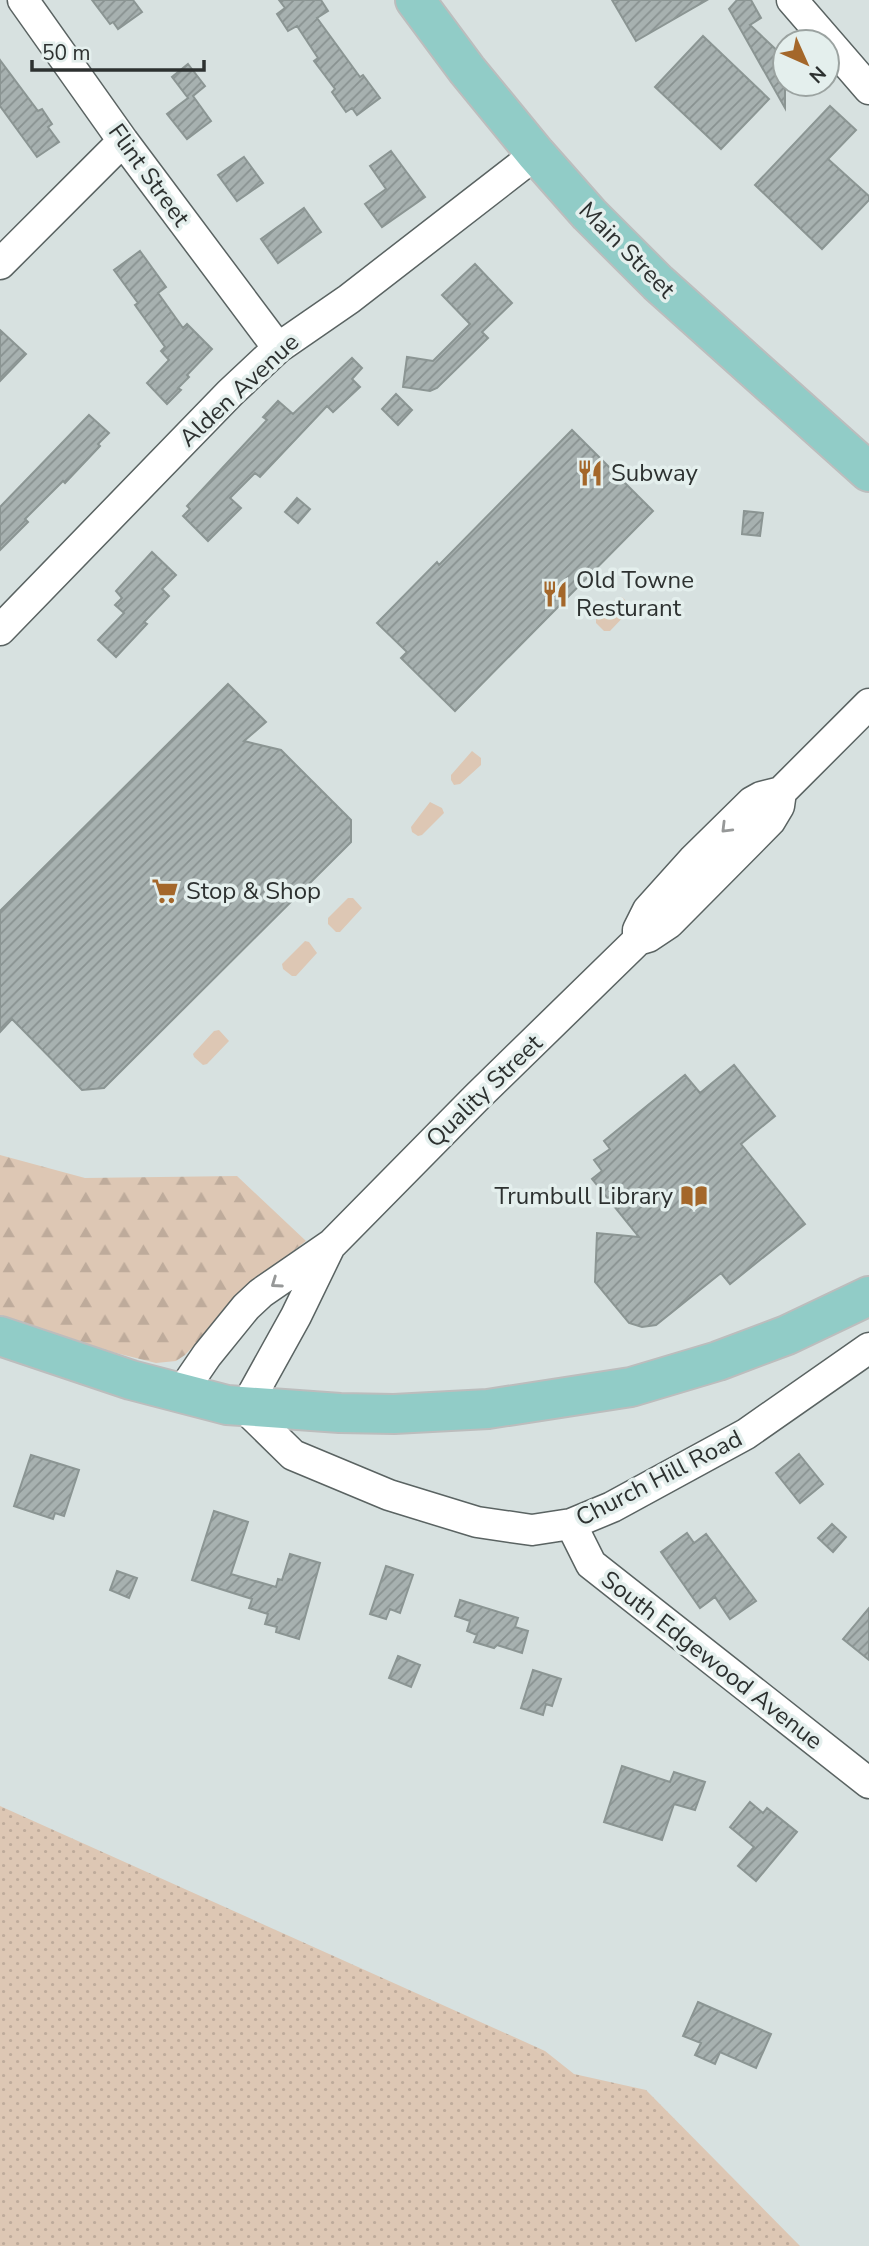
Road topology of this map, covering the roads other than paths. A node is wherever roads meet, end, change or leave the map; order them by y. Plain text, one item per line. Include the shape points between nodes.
1 (23, 0) edge
2 (415, 0) edge
3 (792, 0) edge
4 (869, 89) edge
5 (123, 141) junction
6 (536, 154) junction
7 (0, 264) edge
8 (278, 348) junction
9 (869, 472) edge
10 (0, 630) edge
11 (869, 704) edge
12 (332, 1244) junction
13 (869, 1296) edge
14 (0, 1336) edge
15 (869, 1348) edge
16 (181, 1393) junction
17 (245, 1408) junction
18 (571, 1524) junction
19 (869, 1783) edge

1 - 5 street, Flint Street
2 - 6 main road, Main Street
3 - 4 street
5 - 7 street
5 - 8 street, Flint Street
6 - 8 street, Alden Avenue via 349,299
6 - 9 main road, Main Street via 640,265
8 - 10 street, Alden Avenue
11 - 12 street, Quality Street via 781,792 779,806 769,821 702,869 659,931 638,940
12 -> 16 street, Quality Street via 246,1307
12 - 17 street, Quality Street
13 - 17 main road via 787,1335 631,1387 488,1409 340,1413
14 - 16 main road
15 - 18 street, Church Hill Road via 746,1434 612,1507
16 - 17 main road
17 - 18 street, Church Hill Road via 293,1455 389,1495 509,1528
18 - 19 street, South Edgewood Avenue via 591,1564

